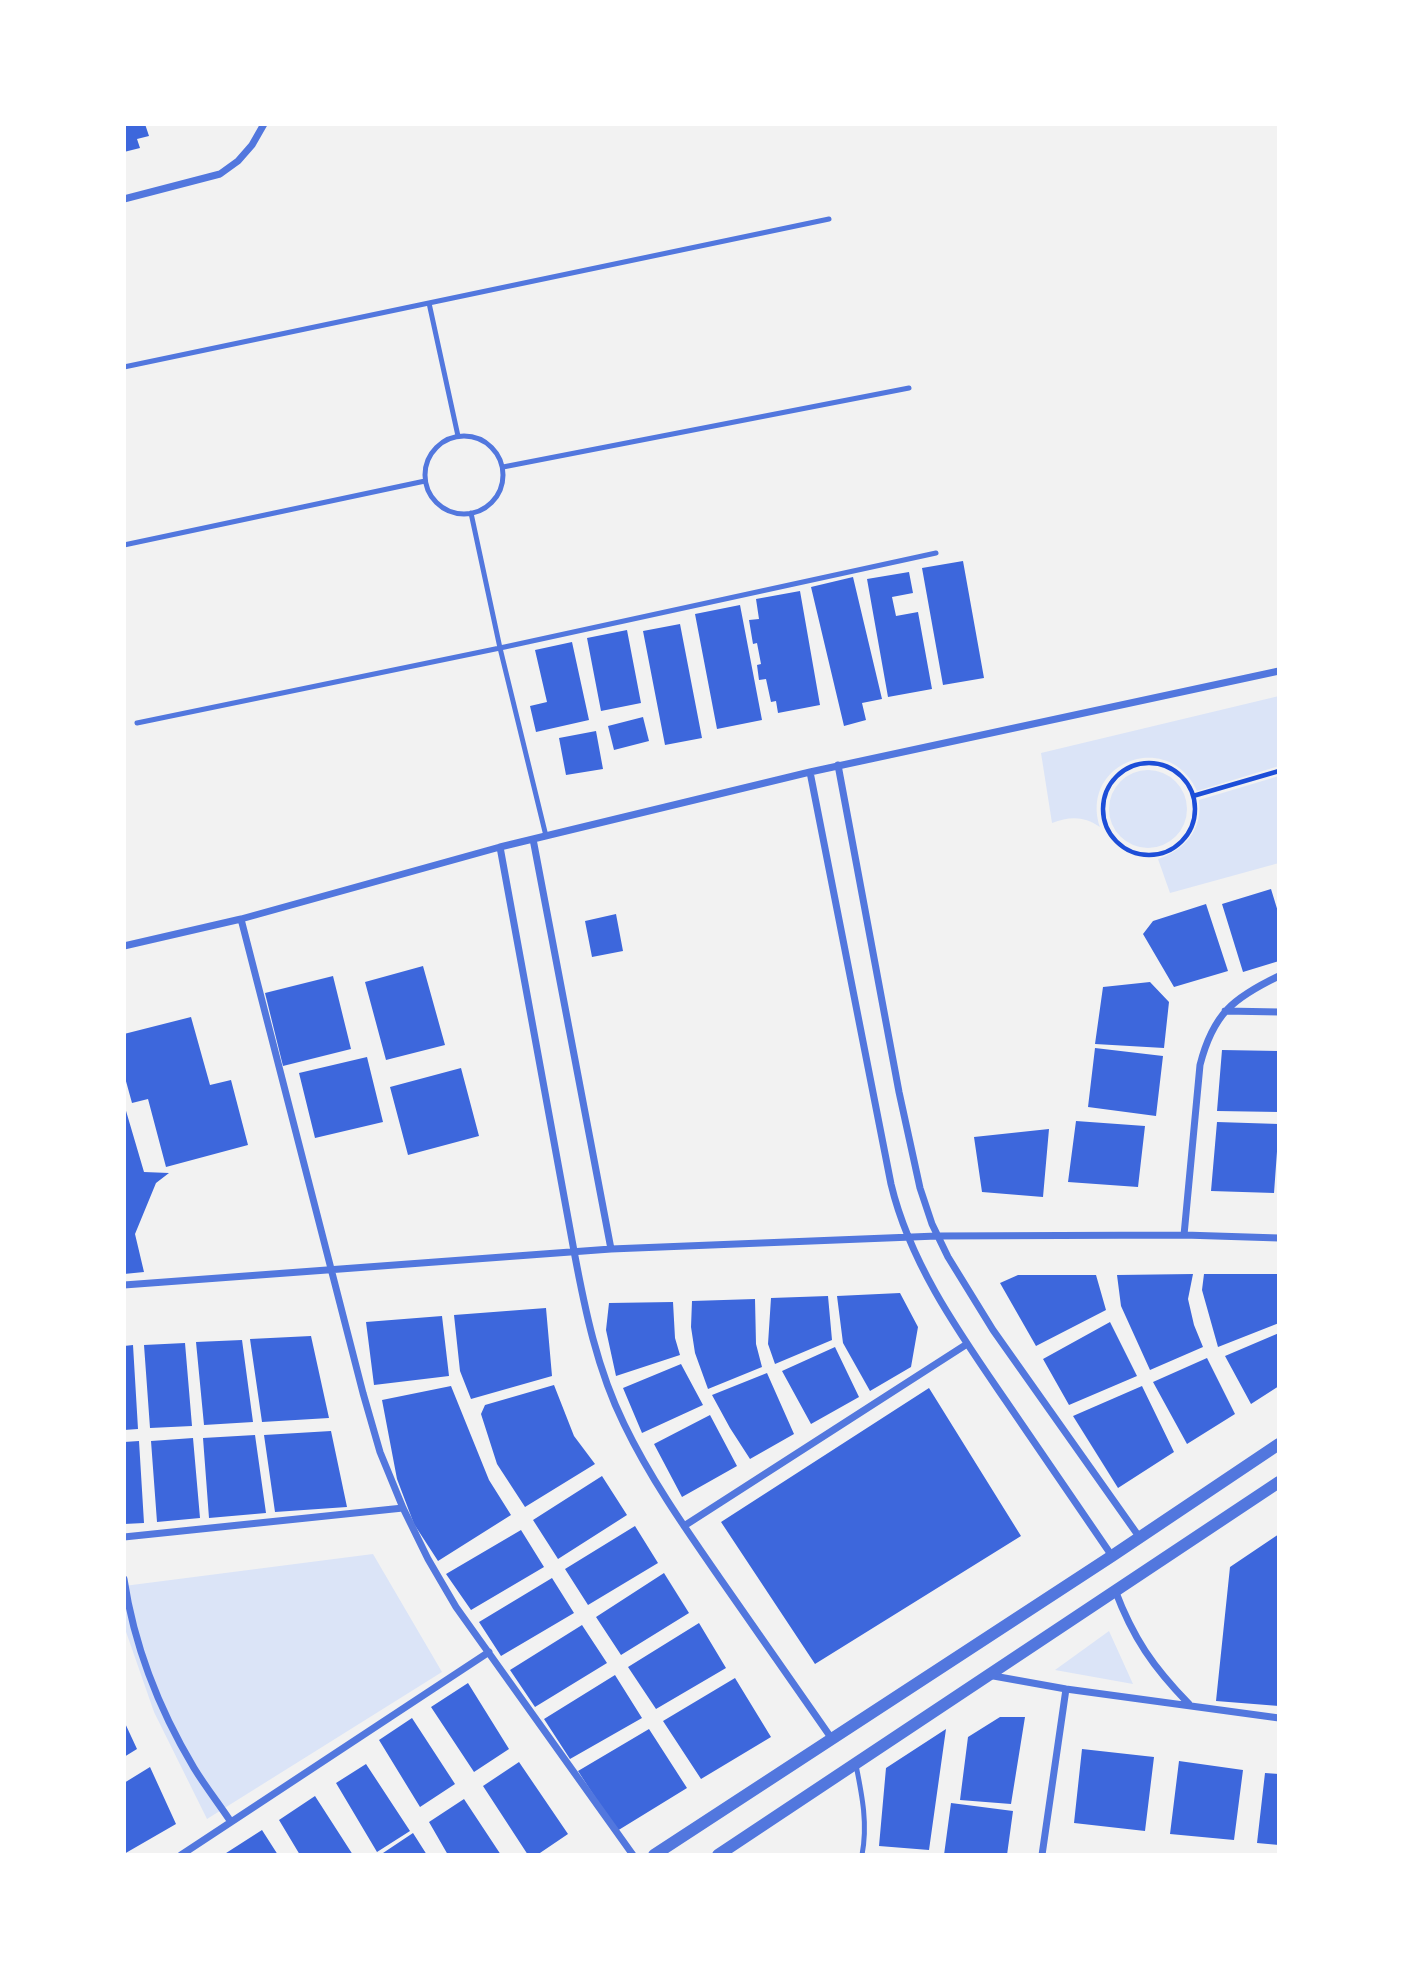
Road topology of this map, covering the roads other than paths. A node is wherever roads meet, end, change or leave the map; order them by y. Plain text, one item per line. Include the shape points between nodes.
1 (264, 124) edge
2 (124, 199) edge
3 (829, 219) dead end
4 (429, 303) junction
5 (124, 367) edge
6 (909, 388) dead end
7 (458, 436) junction
8 (503, 467) junction
9 (425, 481) junction
10 (471, 513) junction
11 (124, 545) edge
12 (936, 553) dead end
13 (500, 648) junction
14 (1279, 671) edge
15 (137, 723) dead end
16 (838, 765) junction
17 (810, 772) junction
18 (546, 836) junction
19 (533, 839) junction
20 (500, 847) junction
21 (240, 919) junction
22 (124, 946) edge
23 (1279, 976) edge
24 (1224, 1012) junction
25 (1279, 1013) edge
26 (1184, 1235) junction
27 (937, 1236) junction
28 (907, 1237) junction
29 (1279, 1237) edge
30 (611, 1249) junction
31 (574, 1251) junction
32 (332, 1269) junction
33 (124, 1284) edge
34 (967, 1344) junction
35 (1279, 1444) edge
36 (1279, 1482) edge
37 (403, 1508) junction
38 (684, 1527) junction
39 (124, 1537) edge
40 (1140, 1538) junction
41 (1112, 1556) junction
42 (124, 1579) edge
43 (1115, 1590) junction
44 (489, 1652) junction
45 (987, 1675) junction
46 (1066, 1689) junction
47 (1189, 1704) junction
48 (1279, 1717) edge
49 (832, 1739) junction
50 (856, 1763) junction
51 (231, 1822) junction
52 (181, 1855) edge
53 (633, 1855) edge
54 (654, 1855) edge
55 (718, 1855) edge
56 (862, 1855) edge
57 (1042, 1855) edge

1 - 2 street via 238,161 220,174
3 - 4 lane
4 - 5 lane
4 - 7 lane
6 - 8 lane
7 - 8 lane via 478,437 495,449
7 - 9 lane via 439,444 428,461
8 - 10 lane via 502,488 490,505
9 - 10 lane via 434,500 451,512
9 - 11 lane
10 - 13 lane
12 - 13 lane
13 - 15 lane
13 - 18 lane
14 - 16 street
16 - 17 street
16 - 27 street via 902,1105 920,1188
17 - 18 street
17 - 28 street via 895,1204
18 - 19 street
19 - 20 street
19 - 30 street
20 - 21 street
20 - 31 street
21 - 22 street
21 - 32 street
23 - 24 street via 1251,989
24 - 25 street
24 - 26 street via 1213,1027 1200,1065
26 - 27 street
26 - 29 street
27 - 28 street
27 - 40 street via 993,1330
28 - 30 street
28 - 34 street
30 - 31 street
31 - 32 street
31 - 38 street via 586,1312 623,1423
32 - 33 street
32 - 37 street via 380,1452
34 - 38 street
34 - 41 street
35 - 40 street
36 - 43 street
37 - 39 street
37 - 44 street via 456,1607
38 - 49 street
40 - 41 street
41 - 49 street
42 - 51 street via 143,1657 166,1714 194,1768
43 - 45 street
43 - 47 street via 1144,1651
44 - 51 street
44 - 53 street
45 - 46 street
45 - 50 street
46 - 47 street
46 - 57 street
47 - 48 street
49 - 54 street
50 - 55 street
50 - 56 lane via 865,1811
51 - 52 street

